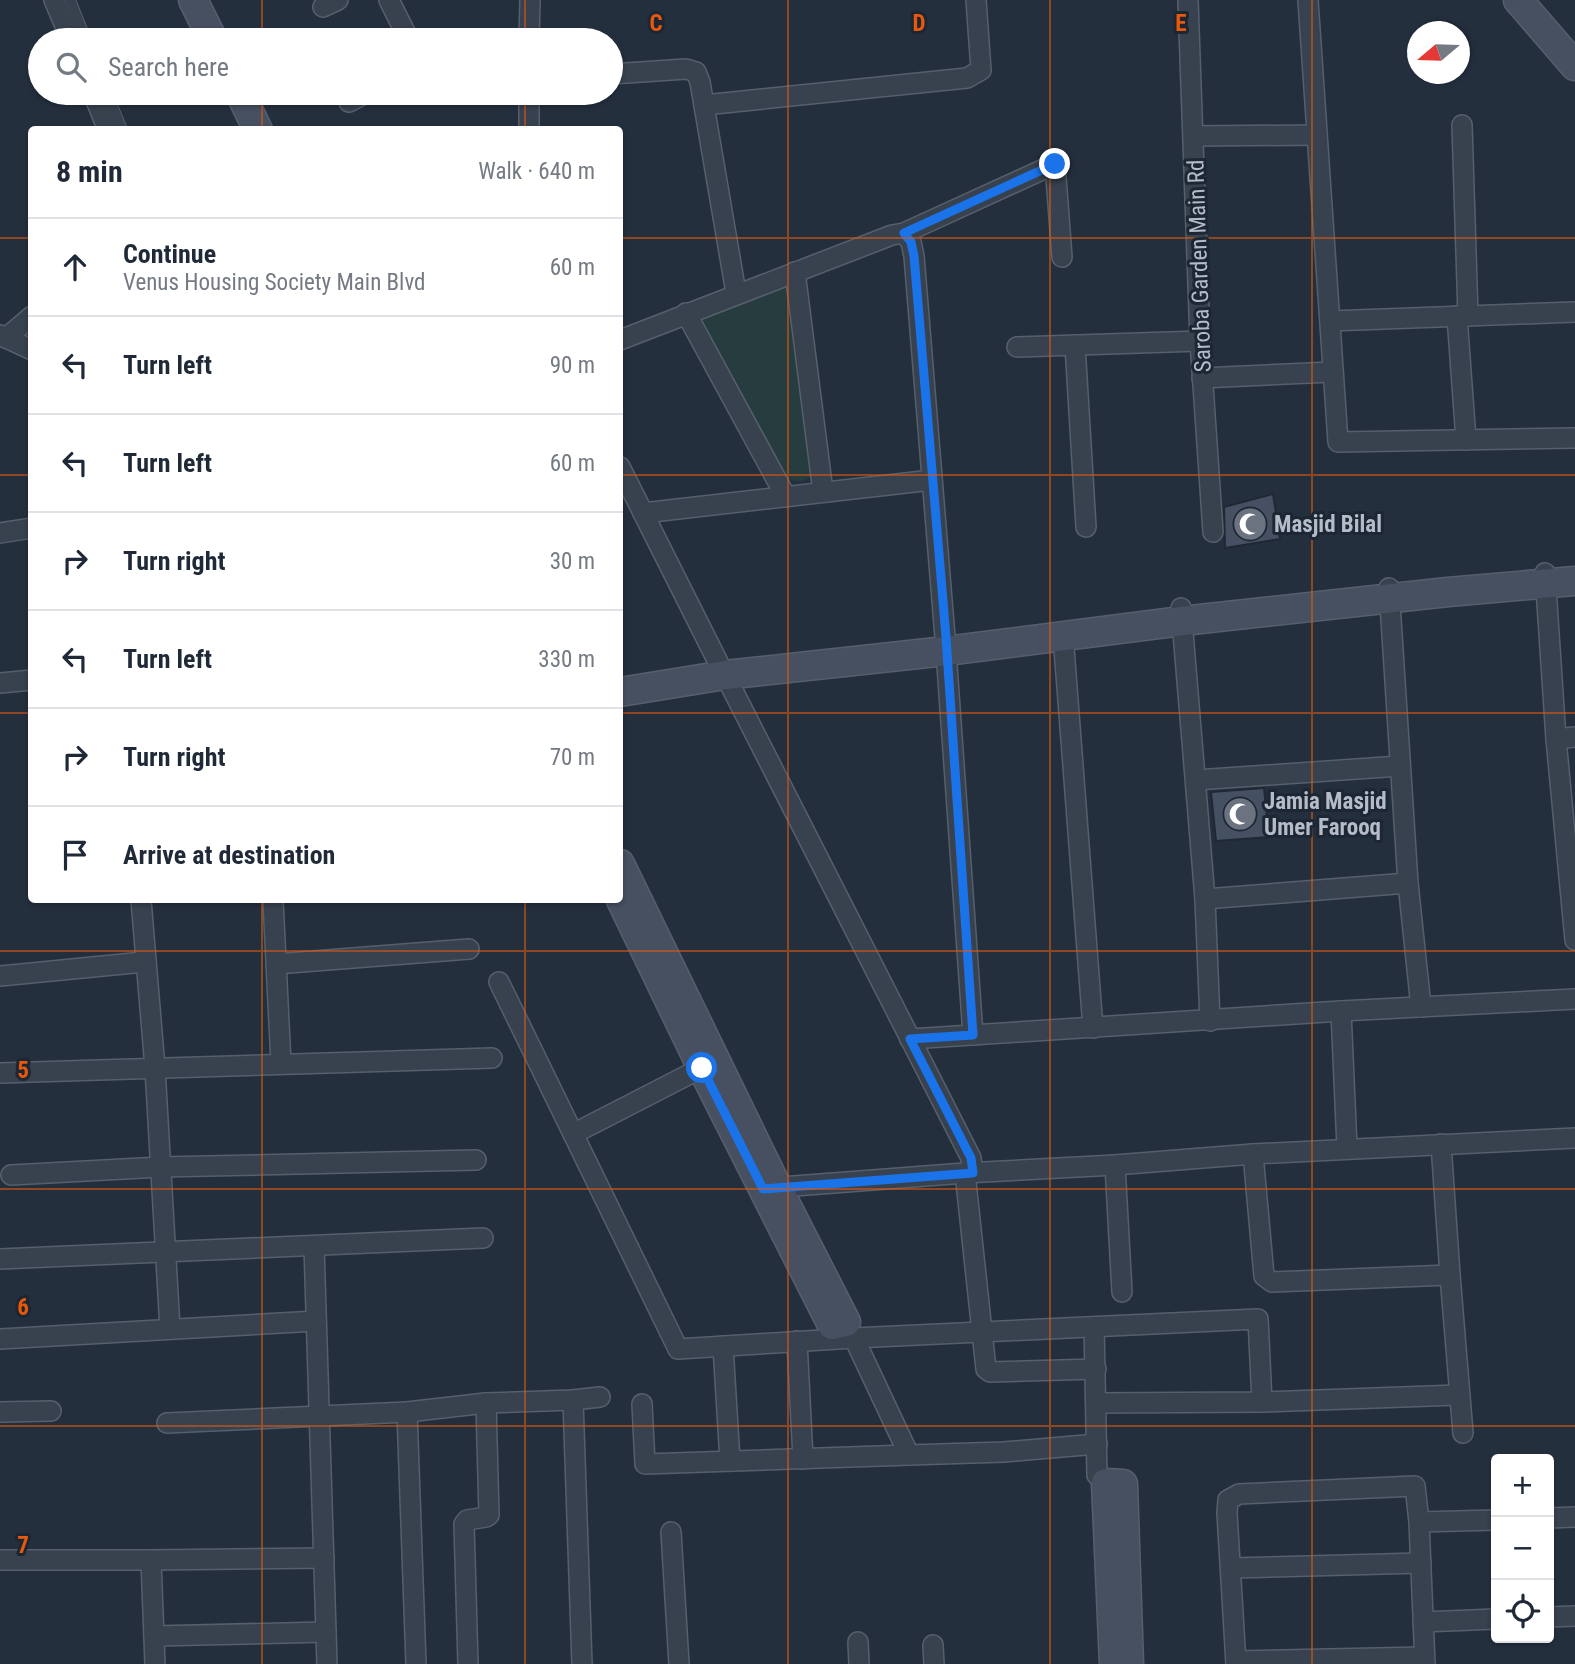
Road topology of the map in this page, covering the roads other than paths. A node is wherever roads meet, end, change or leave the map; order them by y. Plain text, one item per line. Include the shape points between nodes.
1 (54, 0) edge
2 (70, 0) edge
3 (176, 0) edge
4 (193, 0) edge
5 (389, 0) edge
6 (530, 0) edge
7 (976, 0) edge
8 (1188, 0) edge
9 (1308, 0) edge
10 (1518, 0) edge
11 (1539, 0) edge
12 (66, 28) edge
13 (81, 28) edge
14 (190, 28) edge
15 (207, 28) edge
16 (403, 28) edge
17 (529, 28) edge
18 (1575, 40) edge
19 (1575, 66) edge
20 (623, 73) edge
21 (98, 105) edge
22 (112, 105) edge
23 (228, 105) edge
24 (246, 105) edge
25 (529, 105) edge
26 (704, 105) junction
27 (1462, 125) dead end
28 (106, 126) edge
29 (120, 126) edge
30 (238, 126) edge
31 (256, 126) edge
32 (529, 126) edge
33 (1317, 135) junction
34 (1195, 136) junction
35 (904, 233) junction
36 (1062, 257) dead end
37 (795, 272) junction
38 (736, 293) junction
39 (1575, 312) edge
40 (685, 313) junction
41 (1462, 316) junction
42 (28, 319) edge
43 (1330, 321) junction
44 (3, 337) edge
45 (623, 339) edge
46 (1200, 341) junction
47 (1074, 345) junction
48 (1017, 347) dead end
49 (28, 348) edge
50 (1332, 372) junction
51 (1202, 378) junction
52 (1575, 438) edge
53 (1466, 440) junction
54 (623, 473) edge
55 (932, 480) junction
56 (823, 492) junction
57 (786, 496) junction
58 (643, 513) junction
59 (1086, 527) dead end
60 (28, 529) edge
61 (1213, 531) dead end
62 (0, 533) edge
63 (1575, 569) edge
64 (1546, 578) junction
65 (1575, 582) edge
66 (1390, 594) junction
67 (1182, 614) junction
68 (1063, 629) junction
69 (946, 644) junction
70 (721, 669) junction
71 (623, 678) edge
72 (28, 680) edge
73 (0, 683) edge
74 (623, 691) edge
75 (1566, 738) edge
76 (1399, 766) junction
77 (1196, 780) junction
78 (623, 871) edge
79 (1408, 883) junction
80 (1573, 889) edge
81 (1205, 900) junction
82 (141, 903) edge
83 (273, 903) edge
84 (623, 903) edge
85 (1575, 940) edge
86 (469, 949) dead end
87 (144, 962) junction
88 (276, 964) junction
89 (0, 976) edge
90 (499, 982) dead end
91 (1575, 999) edge
92 (1421, 1007) junction
93 (1341, 1010) junction
94 (1210, 1021) junction
95 (1093, 1028) junction
96 (973, 1035) junction
97 (910, 1039) junction
98 (492, 1058) dead end
99 (281, 1065) junction
100 (709, 1065) junction
101 (155, 1068) junction
102 (0, 1073) edge
103 (573, 1134) junction
104 (1575, 1138) edge
105 (1441, 1144) junction
106 (1347, 1148) junction
107 (1254, 1154) junction
108 (476, 1160) dead end
109 (1115, 1166) junction
110 (161, 1167) junction
111 (969, 1173) junction
112 (11, 1175) dead end
113 (770, 1188) junction
114 (483, 1238) dead end
115 (314, 1246) junction
116 (165, 1252) junction
117 (0, 1259) edge
118 (1450, 1275) junction
119 (1122, 1292) dead end
120 (316, 1321) junction
121 (1094, 1327) junction
122 (844, 1328) junction
123 (170, 1329) junction
124 (981, 1333) junction
125 (0, 1339) edge
126 (797, 1341) junction
127 (723, 1346) junction
128 (1096, 1369) junction
129 (1458, 1395) junction
130 (600, 1396) dead end
131 (573, 1400) junction
132 (1262, 1402) junction
133 (486, 1403) junction
134 (642, 1404) dead end
135 (1097, 1404) junction
136 (51, 1411) dead end
137 (0, 1412) edge
138 (407, 1412) junction
139 (319, 1418) junction
140 (167, 1423) dead end
141 (1462, 1433) dead end
142 (1097, 1444) junction
143 (909, 1455) junction
144 (803, 1459) junction
145 (730, 1461) junction
146 (1106, 1483) junction
147 (1575, 1517) edge
148 (1554, 1518) edge
149 (1491, 1520) edge
150 (1419, 1522) junction
151 (671, 1532) dead end
152 (324, 1558) junction
153 (0, 1560) edge
154 (151, 1560) junction
155 (1421, 1563) junction
156 (1231, 1568) junction
157 (1575, 1616) edge
158 (1554, 1617) edge
159 (1491, 1619) edge
160 (1423, 1622) junction
161 (326, 1632) junction
162 (154, 1636) junction
163 (858, 1642) dead end
164 (1424, 1661) edge
165 (1236, 1662) edge
166 (155, 1664) edge
167 (327, 1664) edge
168 (416, 1664) edge
169 (468, 1664) edge
170 (582, 1664) edge
171 (679, 1664) edge
172 (859, 1664) edge
173 (1114, 1664) edge
174 (1129, 1664) edge

1 - 12 street
2 - 13 lane
3 - 14 street
4 - 15 street
5 - 16 street
6 - 17 street
7 - 26 street via 981,70 967,78
8 - 34 street, Saroba Garden Main Rd
9 - 33 street
10 - 19 street
11 - 18 street
20 - 26 street via 696,72
21 - 28 street
22 - 29 lane
23 - 30 street
24 - 31 street
25 - 32 street
26 - 38 street
27 - 41 street
33 - 34 street
33 - 43 street
34 - 46 street, Saroba Garden Main Rd
35 - 36 street via 1055,164
35 - 37 street
35 - 55 street via 914,256
37 - 38 street
37 - 56 street
38 - 40 street
39 - 41 street
40 - 45 street
40 - 57 street
41 - 43 street
41 - 53 street
42 - 44 street
43 - 50 street
44 - 49 street
46 - 47 street
46 - 51 street, Saroba Garden Main Rd
47 - 48 street
47 - 59 street
50 - 51 street
50 - 53 street via 1338,442
51 - 61 street, Saroba Garden Main Rd
52 - 53 street
54 - 58 street
55 - 56 street
55 - 69 street
56 - 57 street
57 - 58 street
58 - 70 street
60 - 62 street
63 - 64 street
64 - 65 street
64 - 66 street
64 - 75 street
66 - 67 street
66 - 76 street
67 - 68 street
67 - 77 street
68 - 69 street
68 - 95 street
69 - 70 street
69 - 96 street
70 - 71 street
70 - 74 street
70 - 97 street
72 - 73 street
75 - 80 street
76 - 77 street
76 - 79 street
77 - 81 street
78 - 100 street
79 - 81 street
79 - 92 street
80 - 85 street
81 - 94 street
82 - 87 street
83 - 88 street
84 - 100 street
86 - 88 street
87 - 89 street
87 - 101 street
88 - 99 street
90 - 103 street
91 - 92 street
92 - 93 street
93 - 94 street
93 - 106 street
94 - 95 street
95 - 96 street
96 - 97 street
97 - 111 street via 971,1158
98 - 99 street
99 - 101 street
100 - 103 street
100 - 113 street
101 - 102 street
101 - 110 street
103 - 127 street via 678,1349
104 - 105 street
105 - 106 street
105 - 118 street
106 - 107 street
107 - 109 street
107 - 118 street via 1264,1276 1272,1282
108 - 110 street
109 - 111 street
109 - 119 street
110 - 112 street
110 - 116 street
111 - 113 street
111 - 124 street
113 - 122 street
114 - 115 street
115 - 116 street
115 - 120 street
116 - 117 street
116 - 123 street
118 - 129 street
120 - 123 street
120 - 139 street
121 - 124 street
121 - 128 street
121 - 132 street via 1258,1319
122 - 124 street
122 - 126 street
122 - 143 street
123 - 125 street
124 - 128 street via 990,1372
126 - 127 street
126 - 144 street
127 - 145 street
128 - 135 street
129 - 132 street
129 - 141 street
130 - 131 street
131 - 133 street
131 - 170 street
132 - 135 street
133 - 138 street
133 - 169 street via 489,1515 464,1524
134 - 145 street via 645,1464
135 - 142 street
136 - 137 street
138 - 139 street
138 - 168 street
139 - 140 street
139 - 152 street
142 - 143 street
142 - 146 street via 1097,1475
143 - 144 street
144 - 145 street
146 - 173 street
146 - 174 street via 1122,1484
147 - 148 street
149 - 150 street
150 - 155 street
150 - 156 street via 1415,1486 1239,1494 1228,1500
151 - 171 street
152 - 154 street
152 - 161 street
153 - 154 street
154 - 162 street
155 - 156 street
155 - 160 street
156 - 165 street
157 - 158 street
159 - 160 street
160 - 164 street
161 - 162 street
161 - 167 street
162 - 166 street
163 - 172 street
164 - 165 street

